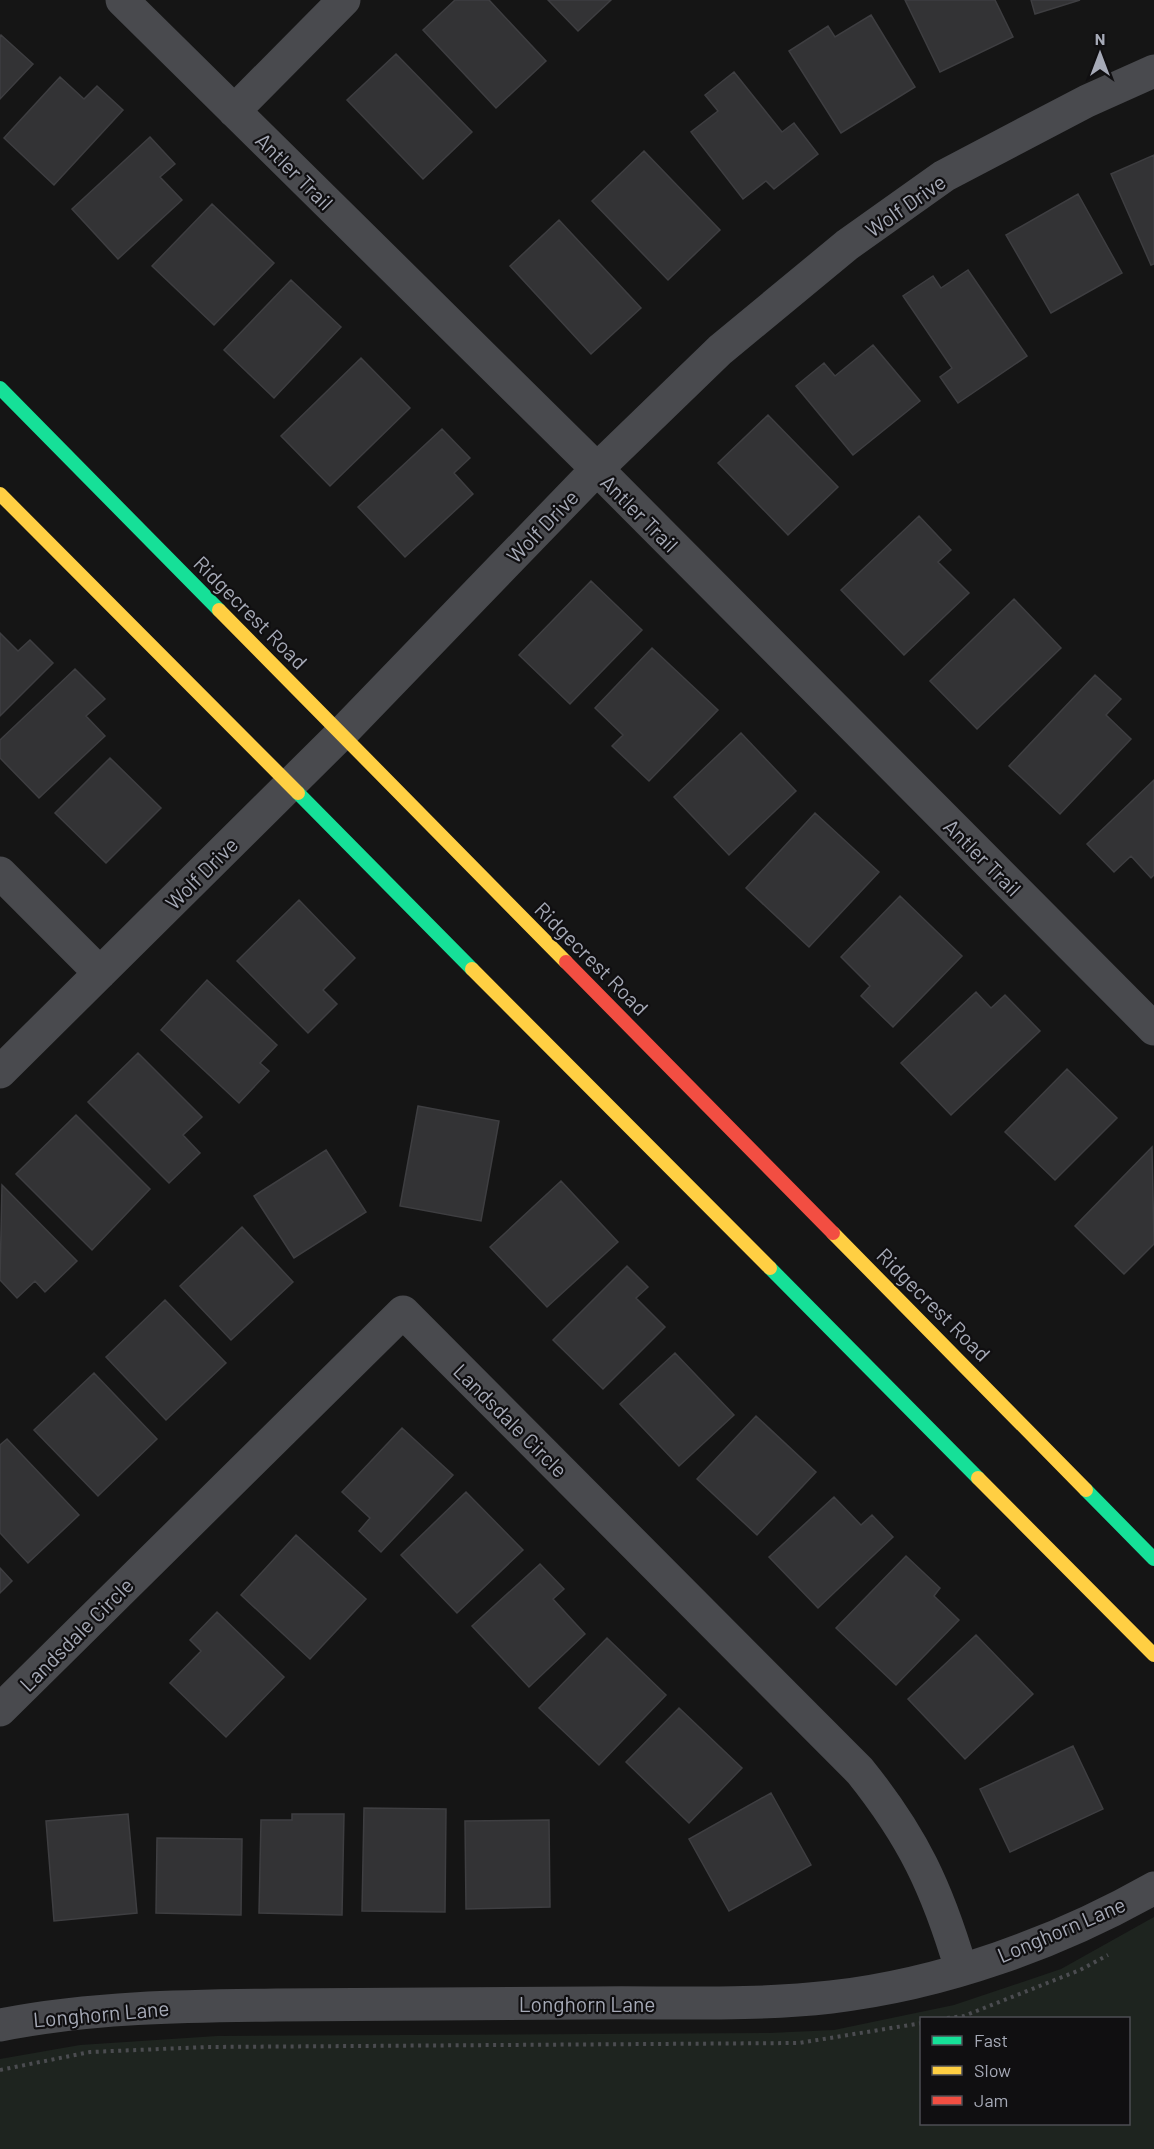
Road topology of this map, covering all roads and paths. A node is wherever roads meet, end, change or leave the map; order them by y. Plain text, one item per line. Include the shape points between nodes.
1 (122, 0) edge
2 (344, 0) edge
3 (1154, 71) edge
4 (234, 111) junction
5 (0, 388) edge
6 (597, 470) junction
7 (0, 494) edge
8 (341, 734) junction
9 (289, 785) junction
10 (0, 873) edge
11 (100, 973) junction
12 (1154, 1029) edge
13 (0, 1072) edge
14 (1154, 1559) edge
15 (1154, 1655) edge
16 (0, 1710) edge
17 (1154, 1888) edge
18 (961, 1969) junction
19 (920, 2023) edge
20 (0, 2025) edge
21 (0, 2070) edge

1 - 4 street, Antler Trail
2 - 4 street
3 - 6 street, Wolf Drive via 1087,101 944,176 876,224 720,350
4 - 6 street, Antler Trail
5 - 8 main road, Ridgecrest Road
6 - 8 street, Wolf Drive
6 - 12 street, Antler Trail
7 - 9 main road
8 - 9 street, Wolf Drive
8 - 14 main road, Ridgecrest Road
9 - 11 street, Wolf Drive
9 - 15 main road
10 - 11 street
11 - 13 street, Wolf Drive
16 - 18 street, Landsdale Circle via 403,1312 860,1771 920,1856 949,1927
17 - 18 street, Longhorn Lane via 1073,1929
18 - 20 street, Longhorn Lane via 832,1997 781,2001 180,2006 74,2013
19 - 21 path via 800,2043 207,2047 90,2052

